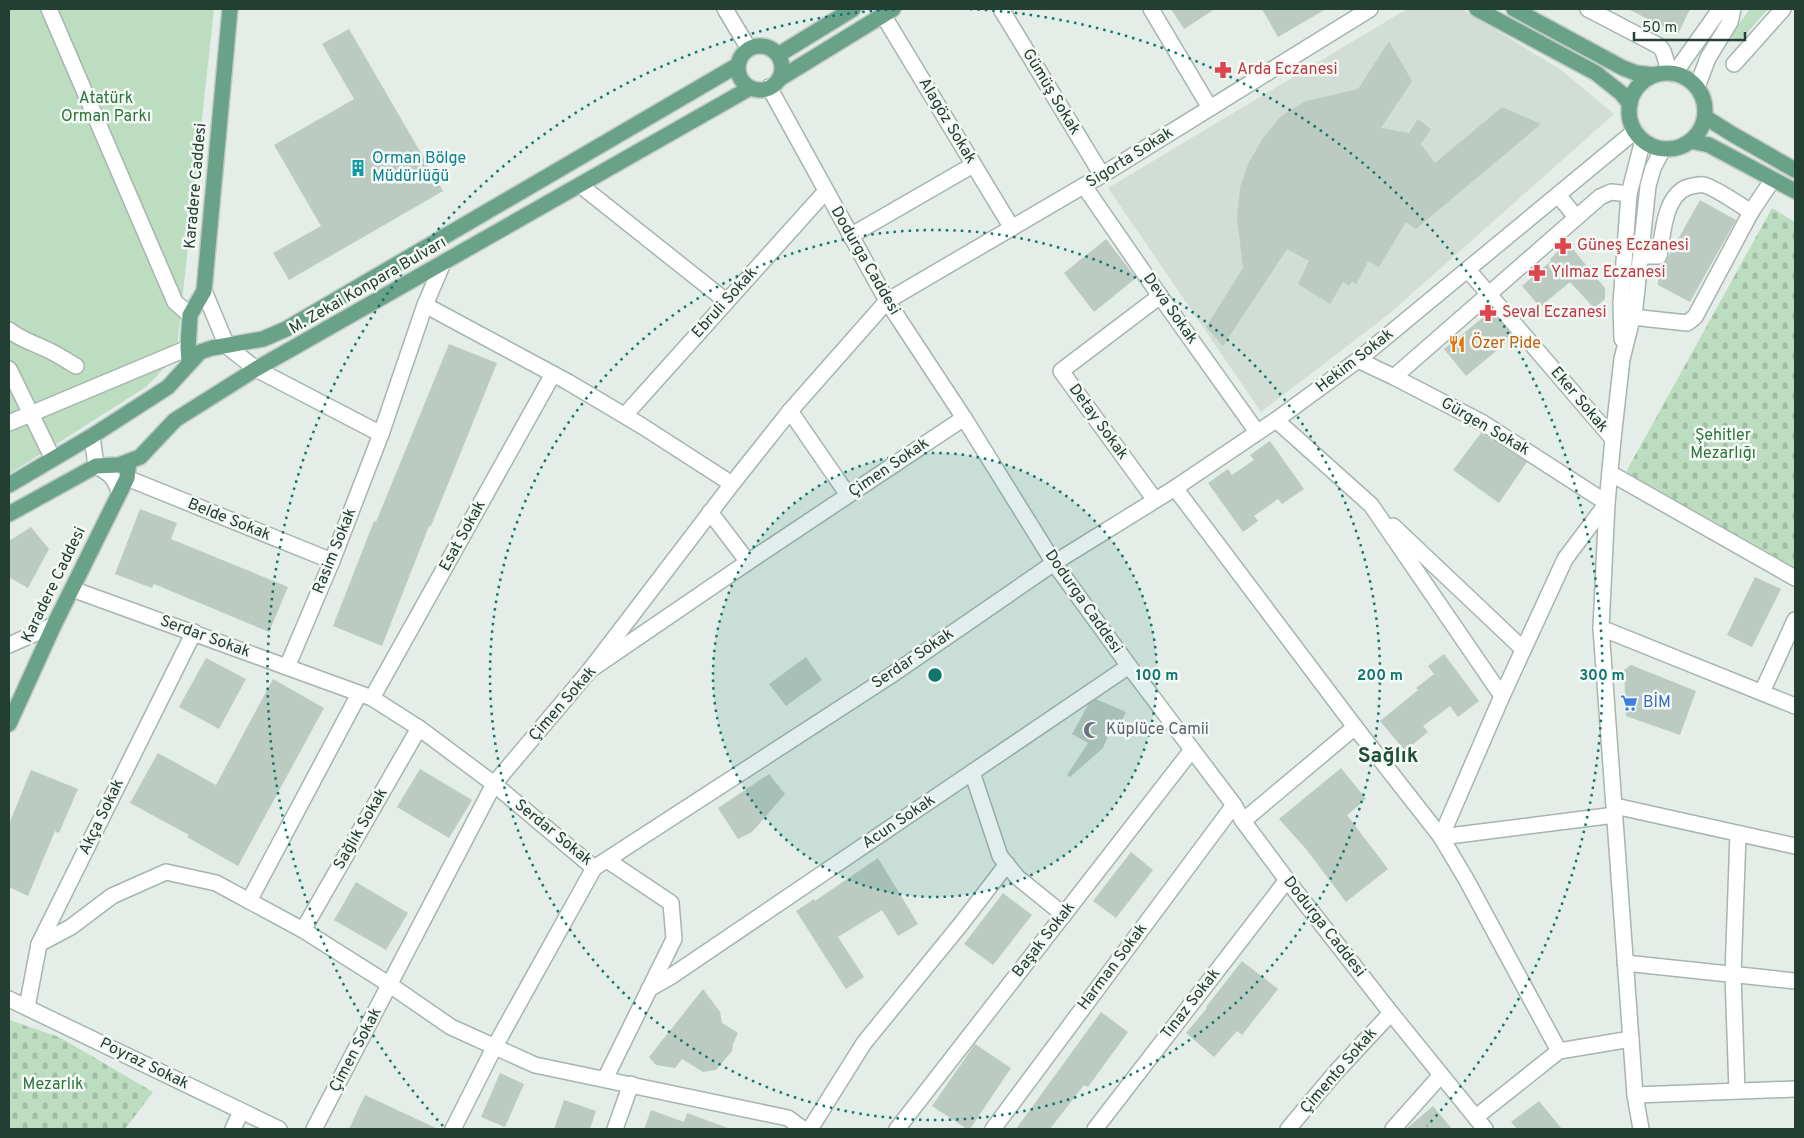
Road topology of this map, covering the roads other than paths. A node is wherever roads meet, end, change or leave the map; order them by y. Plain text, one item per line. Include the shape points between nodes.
1 (49, 9) edge
2 (230, 9) edge
3 (725, 9) edge
4 (853, 9) edge
5 (1000, 9) edge
6 (1150, 9) edge
7 (1370, 9) edge
8 (1477, 9) edge
9 (1514, 9) edge
10 (1588, 9) edge
11 (1725, 9) edge
12 (1733, 9) edge
13 (1783, 9) edge
14 (888, 12) edge
15 (749, 49) junction
16 (778, 56) junction
17 (1734, 64) dead end
18 (738, 65) junction
19 (1672, 74) junction
20 (1654, 75) junction
21 (774, 83) junction
22 (1697, 87) junction
23 (750, 88) junction
24 (1630, 104) junction
25 (1210, 108) junction
26 (1705, 117) junction
27 (1639, 136) junction
28 (1691, 142) junction
29 (1663, 149) junction
30 (973, 165) junction
31 (1795, 170) edge
32 (1102, 176) junction
33 (1772, 179) junction
34 (580, 185) junction
35 (1084, 186) junction
36 (826, 191) junction
37 (1795, 191) edge
38 (1628, 194) junction
39 (1558, 195) junction
40 (1751, 212) junction
41 (1576, 217) junction
42 (1012, 228) junction
43 (850, 236) junction
44 (1641, 256) junction
45 (443, 263) junction
46 (1468, 270) junction
47 (204, 291) junction
48 (1489, 294) junction
49 (1160, 296) junction
50 (726, 301) junction
51 (887, 301) junction
52 (425, 305) junction
53 (190, 315) junction
54 (1632, 317) junction
55 (9, 330) edge
56 (227, 346) junction
57 (189, 355) junction
58 (1622, 359) junction
59 (1358, 360) junction
60 (76, 366) dead end
61 (9, 369) edge
62 (256, 369) junction
63 (553, 374) junction
64 (1394, 377) junction
65 (790, 412) junction
66 (30, 414) junction
67 (625, 416) junction
68 (964, 418) junction
69 (1276, 420) junction
70 (9, 423) edge
71 (1257, 432) junction
72 (381, 434) junction
73 (92, 436) junction
74 (1613, 439) junction
75 (53, 459) junction
76 (129, 462) junction
77 (96, 466) junction
78 (1610, 473) junction
79 (127, 478) junction
80 (732, 484) junction
81 (9, 485) edge
82 (1175, 488) junction
83 (119, 493) junction
84 (848, 495) junction
85 (1155, 500) junction
86 (1607, 503) junction
87 (1371, 505) junction
88 (710, 512) junction
89 (9, 514) edge
90 (332, 561) junction
91 (748, 562) junction
92 (1054, 562) junction
93 (1795, 578) edge
94 (72, 589) junction
95 (1795, 620) edge
96 (54, 625) junction
97 (1601, 628) junction
98 (194, 632) junction
99 (9, 645) edge
100 (1523, 649) junction
101 (1129, 666) junction
102 (287, 667) junction
103 (590, 670) junction
104 (1762, 692) junction
105 (366, 696) junction
106 (1502, 696) junction
107 (1795, 706) edge
108 (9, 724) edge
109 (1355, 727) junction
110 (419, 728) junction
111 (1191, 751) junction
112 (972, 772) junction
113 (494, 784) junction
114 (1234, 805) junction
115 (1615, 810) junction
116 (1243, 821) junction
117 (1738, 834) junction
118 (1441, 837) junction
119 (1795, 846) edge
120 (607, 860) junction
121 (1007, 864) junction
122 (594, 868) junction
123 (1287, 880) junction
124 (249, 901) junction
125 (1064, 914) junction
126 (303, 930) junction
127 (39, 944) junction
128 (1625, 963) junction
129 (1733, 975) junction
130 (1795, 981) edge
131 (390, 985) junction
132 (648, 989) junction
133 (9, 999) edge
134 (27, 1007) junction
135 (1390, 1013) junction
136 (1631, 1039) junction
137 (494, 1046) junction
138 (1559, 1051) junction
139 (1441, 1075) junction
140 (605, 1078) junction
141 (631, 1084) junction
142 (1795, 1089) edge
143 (1737, 1091) junction
144 (1635, 1095) junction
145 (241, 1111) junction
146 (1476, 1117) junction
147 (233, 1129) edge
148 (279, 1129) edge
149 (314, 1129) edge
150 (454, 1129) edge
151 (615, 1129) edge
152 (802, 1129) edge
153 (810, 1129) edge
154 (897, 1129) edge
155 (993, 1129) edge
156 (1095, 1129) edge
157 (1288, 1129) edge
158 (1393, 1129) edge
159 (1486, 1129) edge
160 (1641, 1129) edge

1 - 53 street via 175,302
2 - 47 main road, Karadere Caddesi
3 - 15 street
4 - 16 main road
5 - 32 street, Gümüş Sokak
6 - 25 street
7 - 25 street, Sigorta Sokak
8 - 24 main road via 1596,73
9 - 20 main road via 1623,68
10 - 19 street via 1659,46
11 - 19 street via 1716,15
12 - 22 street via 1730,22 1708,58
13 - 17 street
14 - 21 main road
14 - 30 street, Alagöz Sokak
15 - 16 main road via 766,47
15 - 18 main road
16 - 21 main road via 782,68
18 - 23 main road via 740,77
18 - 56 main road, M. Zekai Konpara Bulvarı via 286,329 263,339
19 - 20 main road
19 - 22 main road via 1683,76
20 - 24 main road via 1638,87
21 - 23 main road via 758,90
21 - 36 street, Dodurga Caddesi
22 - 26 main road via 1706,106
23 - 34 main road, M. Zekai Konpara Bulvarı
24 - 27 main road via 1631,122
25 - 32 street, Sigorta Sokak
26 - 28 main road via 1698,135
26 - 31 main road
27 - 29 main road via 1649,145
27 - 38 street
27 - 39 street, Hekim Sokak
28 - 29 main road
28 - 33 main road via 1710,145
29 - 44 street via 1648,186
30 - 42 street, Alagöz Sokak
30 - 43 street
32 - 35 street, Sigorta Sokak
33 - 37 main road
33 - 40 street
34 - 45 main road, M. Zekai Konpara Bulvarı
34 - 50 street
35 - 42 street, Sigorta Sokak
35 - 49 street, Deva Sokak
36 - 43 street, Dodurga Caddesi
36 - 50 street, Ebruli Sokak
38 - 41 street via 1611,192
38 - 58 street via 1621,304
39 - 41 street
39 - 46 street, Hekim Sokak
40 - 44 street via 1704,185 1694,185 1675,197 1668,212 1659,256
40 - 54 street via 1695,317 1687,323
41 - 48 street
42 - 51 street, Sigorta Sokak
43 - 51 street, Dodurga Caddesi
44 - 54 street
45 - 52 street, Rasim Sokak
45 - 62 main road, M. Zekai Konpara Bulvarı
46 - 48 street, Eker Sokak
46 - 59 street, Hekim Sokak
47 - 53 main road, Karadere Caddesi
47 - 56 street
48 - 64 street
48 - 74 street, Eker Sokak
49 - 71 street, Deva Sokak
49 - 85 street, Detay Sokak via 1061,371
50 - 67 street, Ebruli Sokak
51 - 65 street, Sigorta Sokak
51 - 68 street, Dodurga Caddesi
52 - 63 street
52 - 72 street, Rasim Sokak
53 - 57 main road, Karadere Caddesi
54 - 58 street
55 - 60 street
56 - 57 main road, M. Zekai Konpara Bulvarı
56 - 62 street
57 - 66 street
57 - 73 main road, M. Zekai Konpara Bulvarı via 168,387
58 - 74 street
59 - 64 street, Gürgen Sokak
59 - 69 street, Hekim Sokak
61 - 66 street
62 - 72 street
62 - 76 main road, M. Zekai Konpara Bulvarı via 175,420 140,457
63 - 67 street
63 - 105 street, Esat Sokak
64 - 86 street, Gürgen Sokak via 1483,423
65 - 80 street, Sigorta Sokak
65 - 84 street
66 - 70 street
66 - 75 street
67 - 80 street
68 - 84 street, Çimen Sokak
68 - 92 street, Dodurga Caddesi
69 - 71 street, Hekim Sokak
69 - 87 street
71 - 82 street, Hekim Sokak
72 - 90 street, Rasim Sokak
73 - 75 main road, M. Zekai Konpara Bulvarı
73 - 77 street
74 - 78 street
75 - 81 main road, M. Zekai Konpara Bulvarı
76 - 77 main road, M. Zekai Konpara Bulvarı
76 - 79 main road, Karadere Caddesi
77 - 83 street via 116,481
77 - 89 main road, M. Zekai Konpara Bulvarı
78 - 86 street
78 - 93 street
79 - 83 main road, Karadere Caddesi
79 - 90 street, Belde Sokak
80 - 88 street, Sigorta Sokak
82 - 85 street, Hekim Sokak
82 - 109 street
83 - 94 main road, Karadere Caddesi
84 - 91 street, Çimen Sokak
85 - 92 street, Hekim Sokak
86 - 97 street
86 - 100 street via 1566,559
87 - 100 street
87 - 106 street
88 - 91 street
88 - 103 street, Sigorta Sokak
90 - 102 street, Rasim Sokak
91 - 103 street, Çimen Sokak
92 - 101 street, Dodurga Caddesi
92 - 120 street, Serdar Sokak via 890,676
94 - 96 main road, Karadere Caddesi
94 - 98 street, Serdar Sokak
95 - 104 street
96 - 99 street
96 - 108 main road, Karadere Caddesi
97 - 104 street
97 - 115 street
98 - 102 street, Serdar Sokak
98 - 127 street, Akça Sokak
100 - 106 street
101 - 111 street, Dodurga Caddesi
101 - 112 street, Acun Sokak
102 - 105 street, Serdar Sokak
103 - 113 street, Çimen Sokak
104 - 107 street
105 - 110 street, Serdar Sokak
105 - 124 street, Esat Sokak
106 - 118 street
109 - 116 street
109 - 118 street
110 - 113 street, Serdar Sokak
110 - 126 street, Sağlık Sokak
111 - 114 street, Dodurga Caddesi
111 - 125 street, Başak Sokak
112 - 121 street via 1000,856
112 - 132 street, Acun Sokak
113 - 122 street, Serdar Sokak
113 - 131 street, Çimen Sokak
114 - 116 street, Dodurga Caddesi
114 - 155 street, Harman Sokak
115 - 117 street
115 - 118 street
115 - 128 street
116 - 123 street, Dodurga Caddesi
117 - 119 street
117 - 129 street
118 - 138 street
120 - 122 street, Serdar Sokak
120 - 132 street via 671,903 674,940
121 - 125 street via 1017,877
121 - 153 street via 864,1042
122 - 137 street
123 - 135 street, Dodurga Caddesi
123 - 156 street, Tınaz Sokak
124 - 126 street
124 - 127 street via 216,883 166,872 112,896 71,927
125 - 154 street, Başak Sokak
126 - 131 street
127 - 134 street, Akça Sokak
128 - 129 street
128 - 136 street
129 - 130 street
129 - 143 street
131 - 137 street via 451,1027
131 - 149 street, Çimen Sokak
132 - 140 street
133 - 134 street, Poyraz Sokak
134 - 145 street, Poyraz Sokak
135 - 139 street, Dodurga Caddesi
135 - 157 street, Çimento Sokak
136 - 138 street
136 - 144 street
137 - 140 street via 535,1065
137 - 150 street
138 - 146 street
139 - 146 street, Dodurga Caddesi
139 - 158 street
140 - 141 street
141 - 151 street
141 - 152 street via 788,1118
142 - 143 street
143 - 144 street
144 - 160 street
145 - 147 street
145 - 148 street, Poyraz Sokak
146 - 159 street, Dodurga Caddesi

